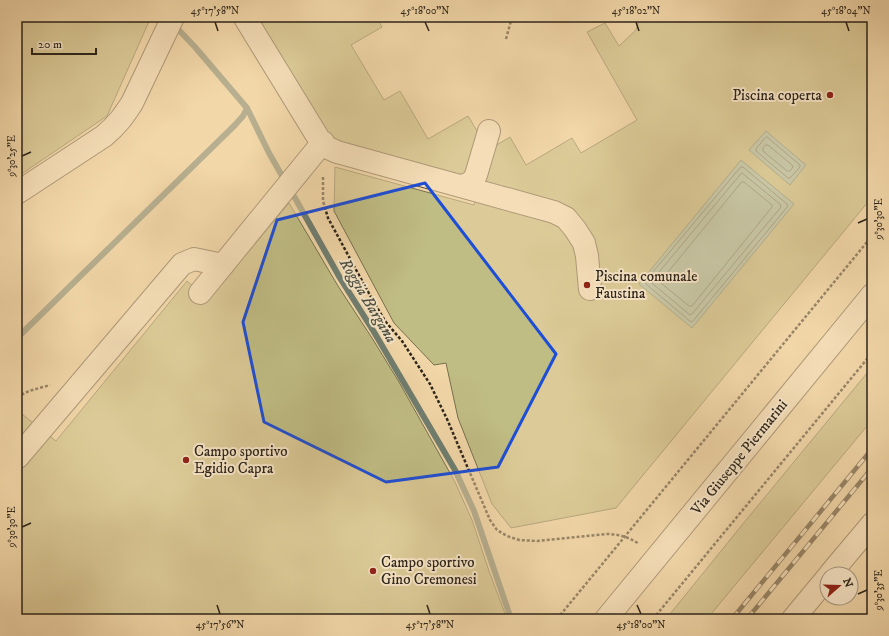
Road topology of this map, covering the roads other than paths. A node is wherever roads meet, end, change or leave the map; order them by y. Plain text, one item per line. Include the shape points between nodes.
1 (244, 17) edge
2 (170, 24) edge
3 (488, 131) dead end
4 (324, 144) junction
5 (460, 186) junction
6 (17, 193) edge
7 (223, 265) junction
8 (590, 289) dead end
9 (200, 293) dead end
10 (872, 295) edge
11 (18, 457) dead end
12 (872, 524) edge
13 (837, 566) edge
14 (819, 588) edge
15 (606, 619) edge
16 (793, 619) edge

1 - 4 street
2 - 6 street via 132,103 115,127
3 - 5 street via 474,180 466,186
4 - 5 street via 337,152
4 - 7 street
5 - 8 street via 554,212 566,218 584,243
7 - 9 street
7 - 11 street via 194,259 182,264
10 - 15 street, Via Giuseppe Piermarini
12 - 13 street
14 - 16 street

